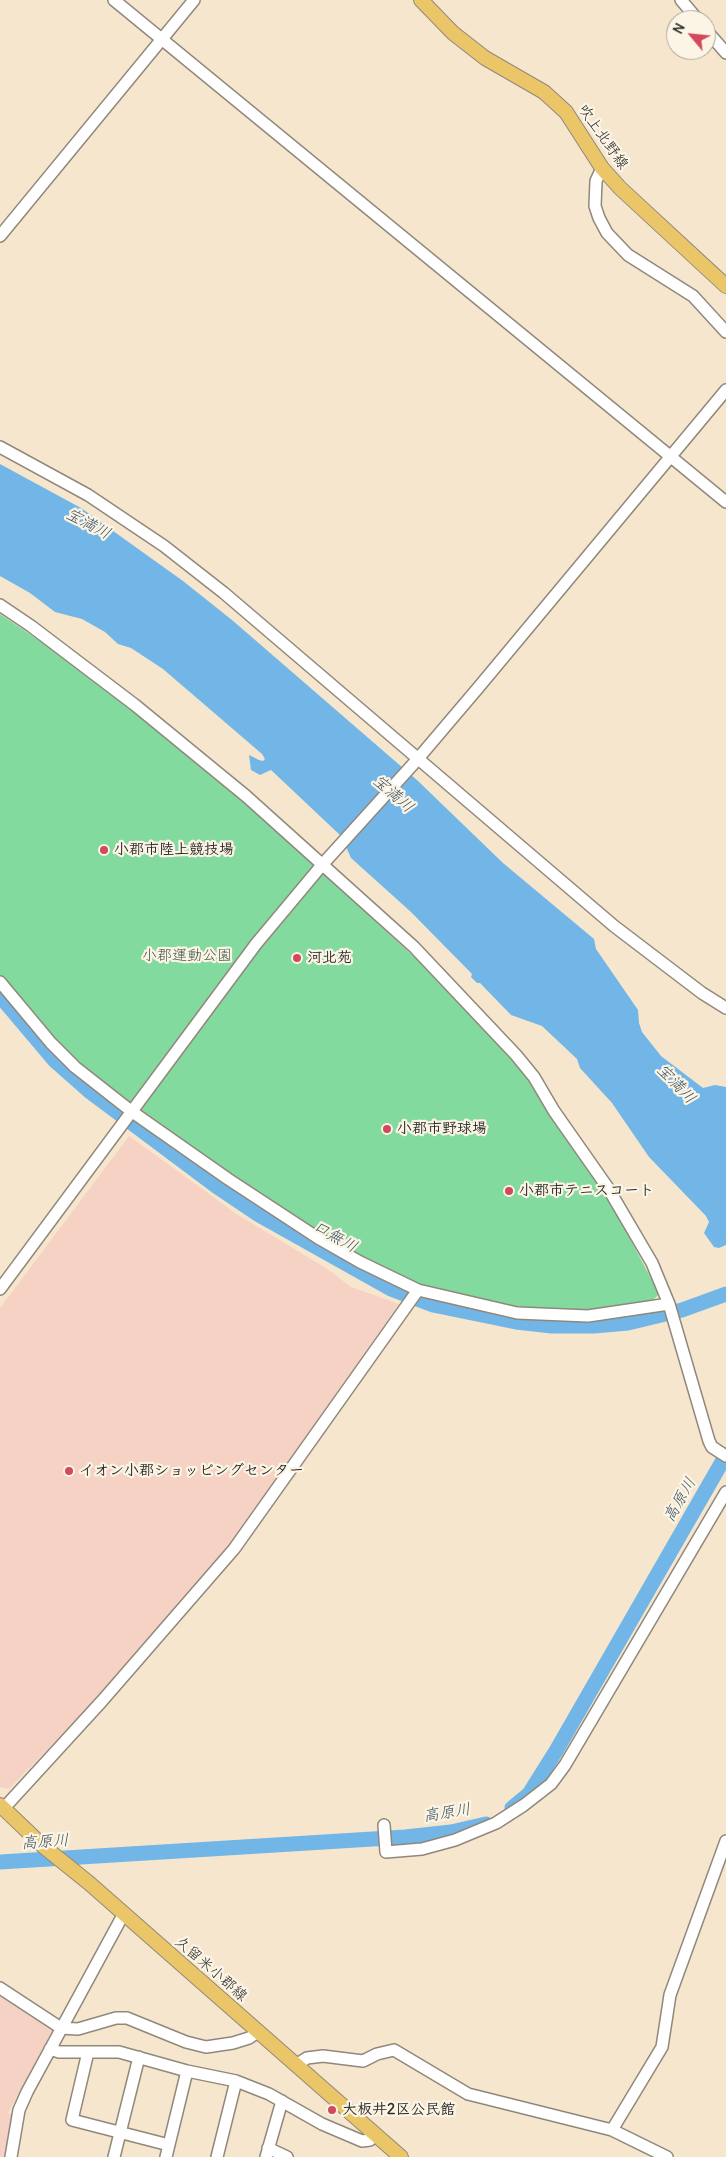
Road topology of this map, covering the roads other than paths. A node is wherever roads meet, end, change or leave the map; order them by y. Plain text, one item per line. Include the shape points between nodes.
1 (114, 0) edge
2 (194, 0) edge
3 (420, 0) edge
4 (680, 0) edge
5 (689, 10) edge
6 (161, 39) junction
7 (716, 42) edge
8 (726, 53) edge
9 (602, 168) junction
10 (0, 236) edge
11 (726, 286) edge
12 (726, 332) edge
13 (726, 390) edge
14 (0, 447) edge
15 (669, 456) junction
16 (726, 502) edge
17 (0, 605) edge
18 (417, 760) junction
19 (325, 861) junction
20 (0, 982) edge
21 (726, 1008) edge
22 (131, 1111) junction
23 (0, 1289) edge
24 (418, 1290) junction
25 (669, 1304) junction
26 (721, 1453) edge
27 (726, 1492) edge
28 (2, 1807) edge
29 (384, 1826) dead end
30 (726, 1841) edge
31 (123, 1915) junction
32 (0, 1988) edge
33 (62, 2028) junction
34 (258, 2032) junction
35 (50, 2049) junction
36 (88, 2052) junction
37 (139, 2058) junction
38 (296, 2065) junction
39 (187, 2071) junction
40 (236, 2081) junction
41 (282, 2101) junction
42 (612, 2130) junction
43 (121, 2132) junction
44 (374, 2134) junction
45 (169, 2145) junction
46 (267, 2153) edge
47 (11, 2157) edge
48 (114, 2157) edge
49 (166, 2157) edge
50 (216, 2157) edge
51 (286, 2157) edge
52 (401, 2157) edge
53 (667, 2157) edge

1 - 6 street
2 - 6 street
3 - 9 main road, 吹上北野線 via 453,33 485,58 544,92 566,112
4 - 5 street
6 - 10 street
6 - 15 street
7 - 8 street
9 - 11 main road, 吹上北野線
9 - 12 street via 596,181 595,206 607,233 628,255 693,296
13 - 15 street
14 - 18 street via 88,495 164,546 224,593
15 - 16 street
15 - 18 street
17 - 19 street via 194,751
18 - 19 street
18 - 21 street via 614,926
19 - 22 street via 223,985
19 - 25 street via 414,947 534,1078 612,1196 652,1264
20 - 22 street via 75,1067
22 - 23 street
22 - 24 street via 318,1238
24 - 25 street via 517,1313 588,1316
24 - 28 street via 234,1549 102,1701
25 - 26 street via 705,1428 712,1447
27 - 29 street via 551,1784 496,1823 422,1849 386,1852
28 - 31 main road, 久留米小郡線
30 - 42 street via 670,1995 662,2047
31 - 33 street
31 - 34 main road, 久留米小郡線
32 - 33 street
33 - 34 street via 78,2029 127,2018 206,2047 233,2043
33 - 35 street
34 - 38 main road, 久留米小郡線
35 - 36 street
35 - 47 street via 19,2110
36 - 37 street via 120,2052
36 - 43 street via 72,2120
37 - 39 street
37 - 43 street
38 - 42 street via 307,2058 323,2056 363,2061 394,2050 468,2094
38 - 44 main road, 久留米小郡線
39 - 40 street
39 - 45 street
40 - 41 street
40 - 50 street
41 - 44 street via 322,2124 362,2141 370,2140
41 - 46 street
42 - 53 street
43 - 45 street
43 - 48 street
44 - 52 main road, 久留米小郡線
45 - 49 street
46 - 51 street

